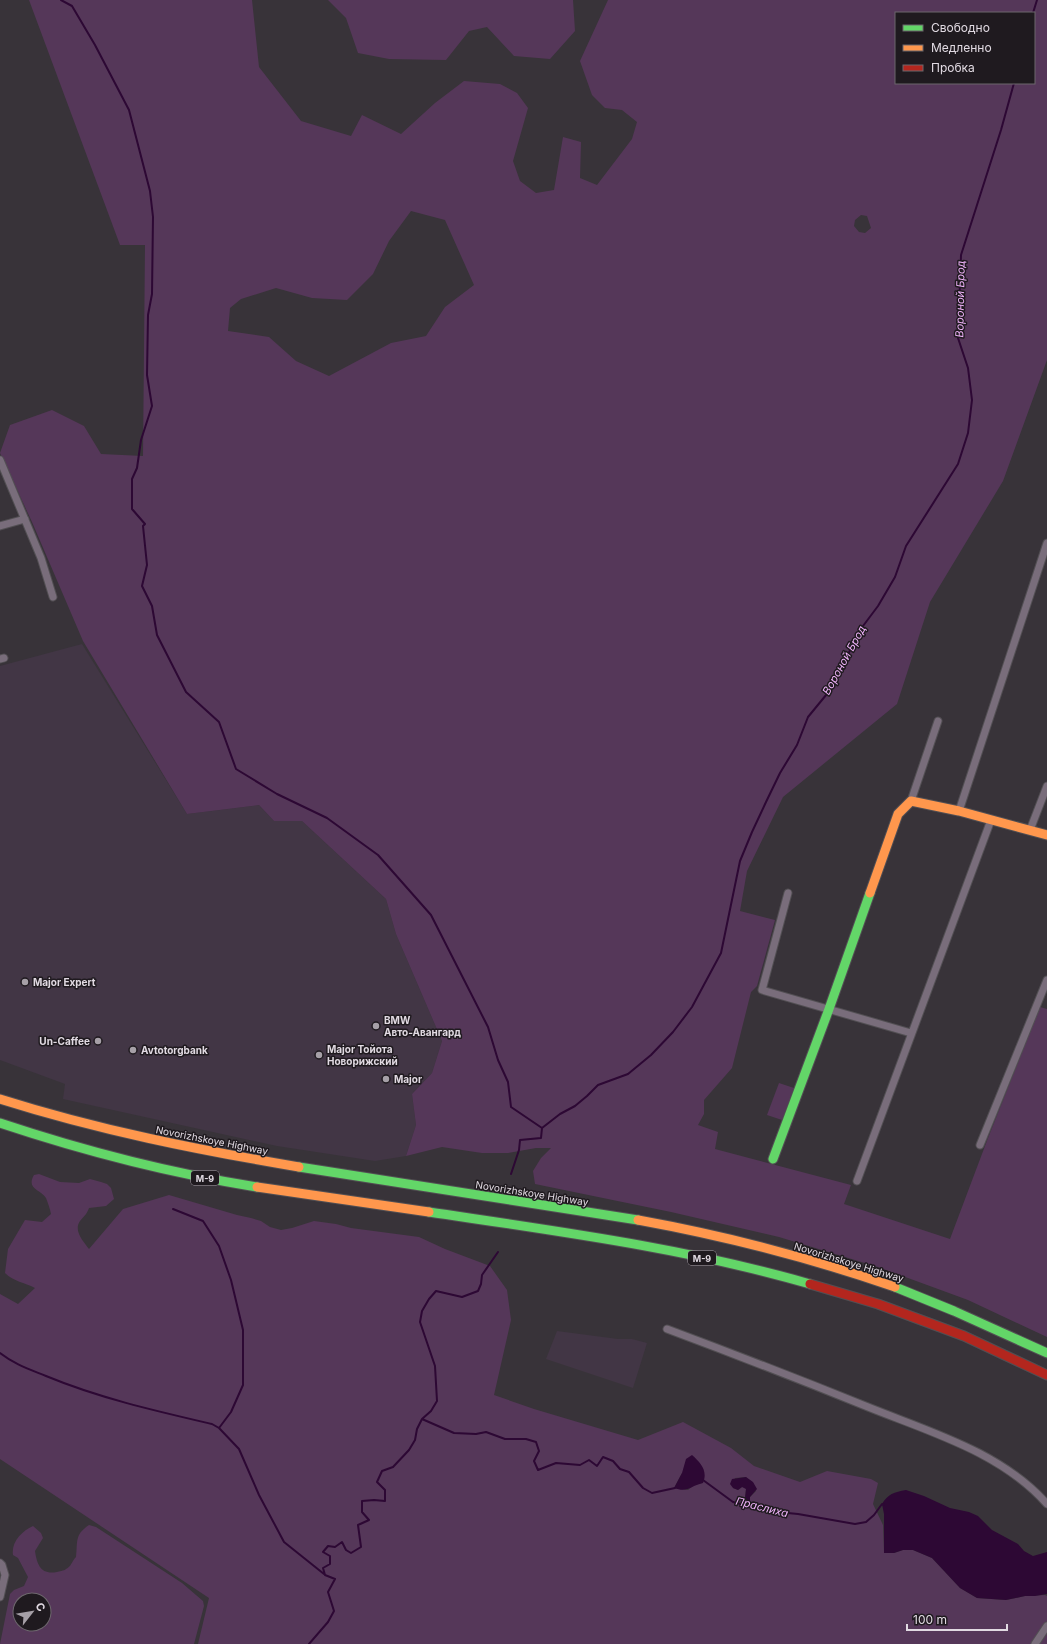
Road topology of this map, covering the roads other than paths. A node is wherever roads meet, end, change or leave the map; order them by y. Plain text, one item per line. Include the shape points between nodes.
1 (0, 460) edge
2 (25, 519) junction
3 (0, 526) edge
4 (1047, 542) edge
5 (53, 597) dead end
6 (938, 721) dead end
7 (1047, 786) edge
8 (911, 800) junction
9 (958, 811) junction
10 (992, 820) junction
11 (1030, 830) junction
12 (1047, 835) edge
13 (788, 893) dead end
14 (1047, 980) edge
15 (830, 1009) junction
16 (911, 1033) junction
17 (0, 1099) edge
18 (0, 1123) edge
19 (980, 1145) dead end
20 (773, 1159) dead end
21 (857, 1181) dead end
22 (667, 1328) dead end
23 (1047, 1353) edge
24 (1047, 1375) edge
25 (1047, 1504) edge
26 (0, 1563) edge
27 (0, 1597) edge
28 (1047, 1626) edge
29 (1036, 1644) edge

1 - 2 street
2 - 3 street
2 - 5 street
4 - 9 street
6 - 8 street
7 - 11 street
8 - 9 main road
8 - 15 main road via 898,814
9 - 10 main road
10 - 11 main road
10 - 16 street
11 - 12 main road
13 - 15 street via 762,990
14 - 19 street
15 - 16 street
15 - 20 main road
16 - 21 street
17 - 23 main road, Novorizhskoye Highway / М-9 via 78,1123 191,1148 700,1232 796,1257 899,1289 974,1319
18 - 24 main road, М-9 via 71,1147 219,1181 593,1237 793,1279 885,1307 959,1334
22 - 25 street via 968,1447 1008,1469
26 - 27 street via 5,1575
28 - 29 street

